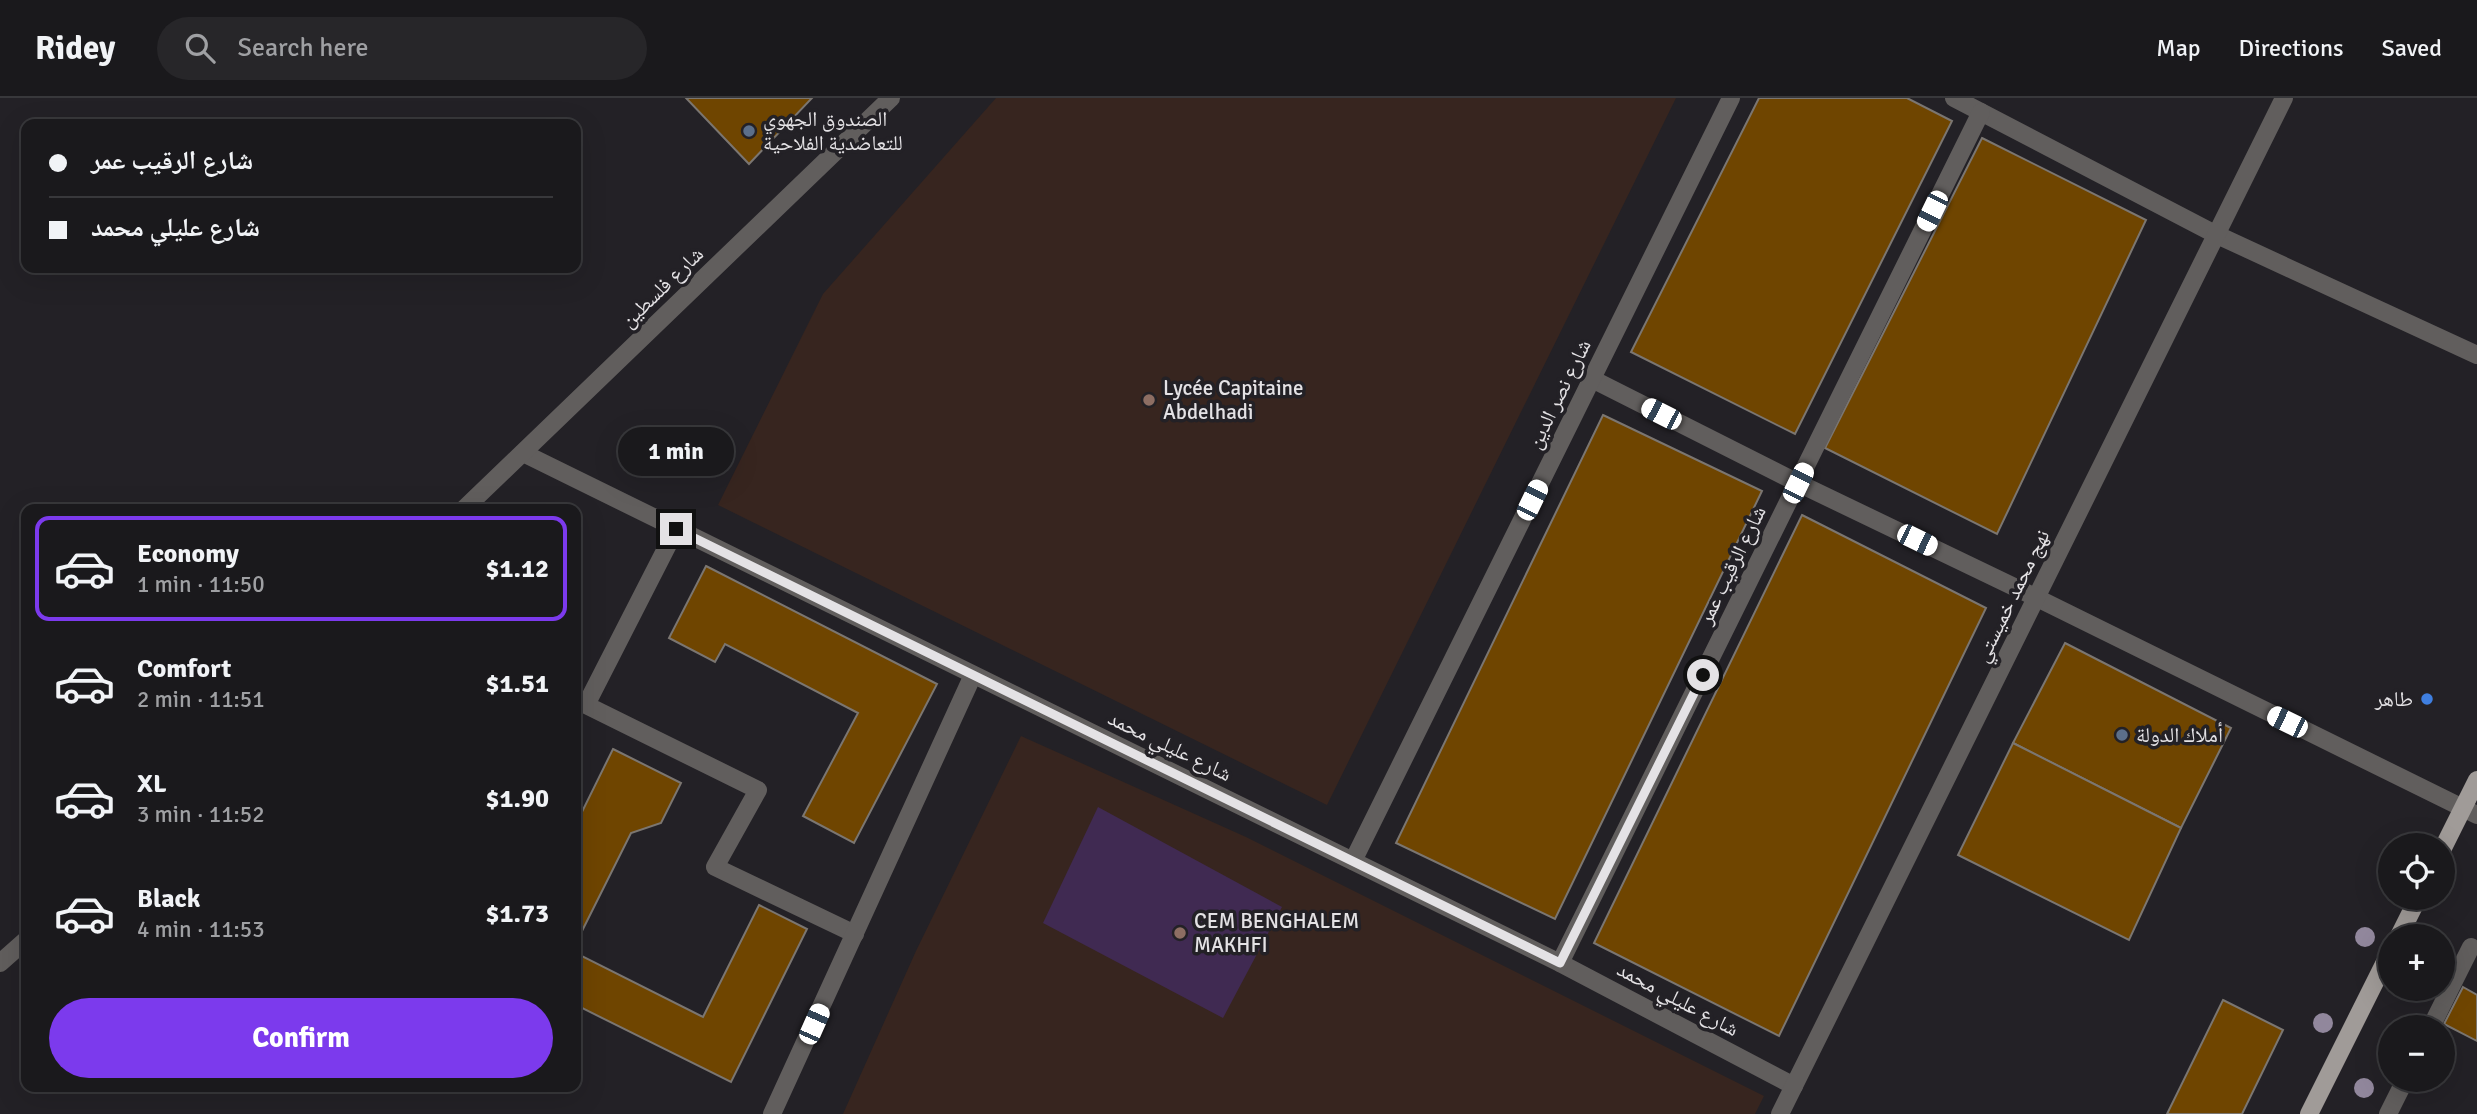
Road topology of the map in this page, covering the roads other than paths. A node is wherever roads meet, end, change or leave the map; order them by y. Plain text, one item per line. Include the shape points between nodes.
1 (891, 98) edge
2 (1731, 98) edge
3 (1954, 98) edge
4 (2284, 98) edge
5 (1981, 112) junction
6 (2215, 234) junction
7 (2477, 355) edge
8 (1592, 379) junction
9 (523, 453) junction
10 (1798, 483) junction
11 (469, 504) edge
12 (676, 529) junction
13 (2037, 598) junction
14 (973, 676) junction
15 (2477, 780) edge
16 (2470, 812) edge
17 (2454, 833) edge
18 (1353, 861) junction
19 (855, 934) junction
20 (21, 944) edge
21 (2475, 944) edge
22 (0, 963) edge
23 (1560, 963) junction
24 (2378, 976) edge
25 (2437, 1015) edge
26 (1794, 1086) junction
27 (2400, 1092) edge
28 (772, 1114) edge
29 (1780, 1114) edge
30 (2309, 1114) edge
31 (2389, 1114) edge

1 - 9 street, شارع فلسطين
2 - 8 street, شارع نصر الدين
3 - 5 street
4 - 6 street, نهج محمد خميستي
5 - 6 street
5 - 10 street, شارع الرقيب عمر
6 - 7 street
6 - 13 street, نهج محمد خميستي
8 - 10 street
8 - 18 street, شارع نصر الدين
9 - 11 street, شارع فلسطين
9 - 12 street, شارع عليلي محمد
10 - 13 street
10 - 23 street, شارع الرقيب عمر
12 - 14 street, شارع عليلي محمد
12 - 19 street via 586,705 758,790 715,867
13 - 16 street
13 - 26 street, نهج محمد خميستي
14 - 18 street, شارع عليلي محمد
14 - 19 street
15 - 16 main road
16 - 17 main road
18 - 23 street, شارع عليلي محمد
19 - 28 street
20 - 22 street
21 - 25 street
23 - 26 street, شارع عليلي محمد
24 - 30 main road
26 - 29 street, نهج محمد خميستي
27 - 31 street

